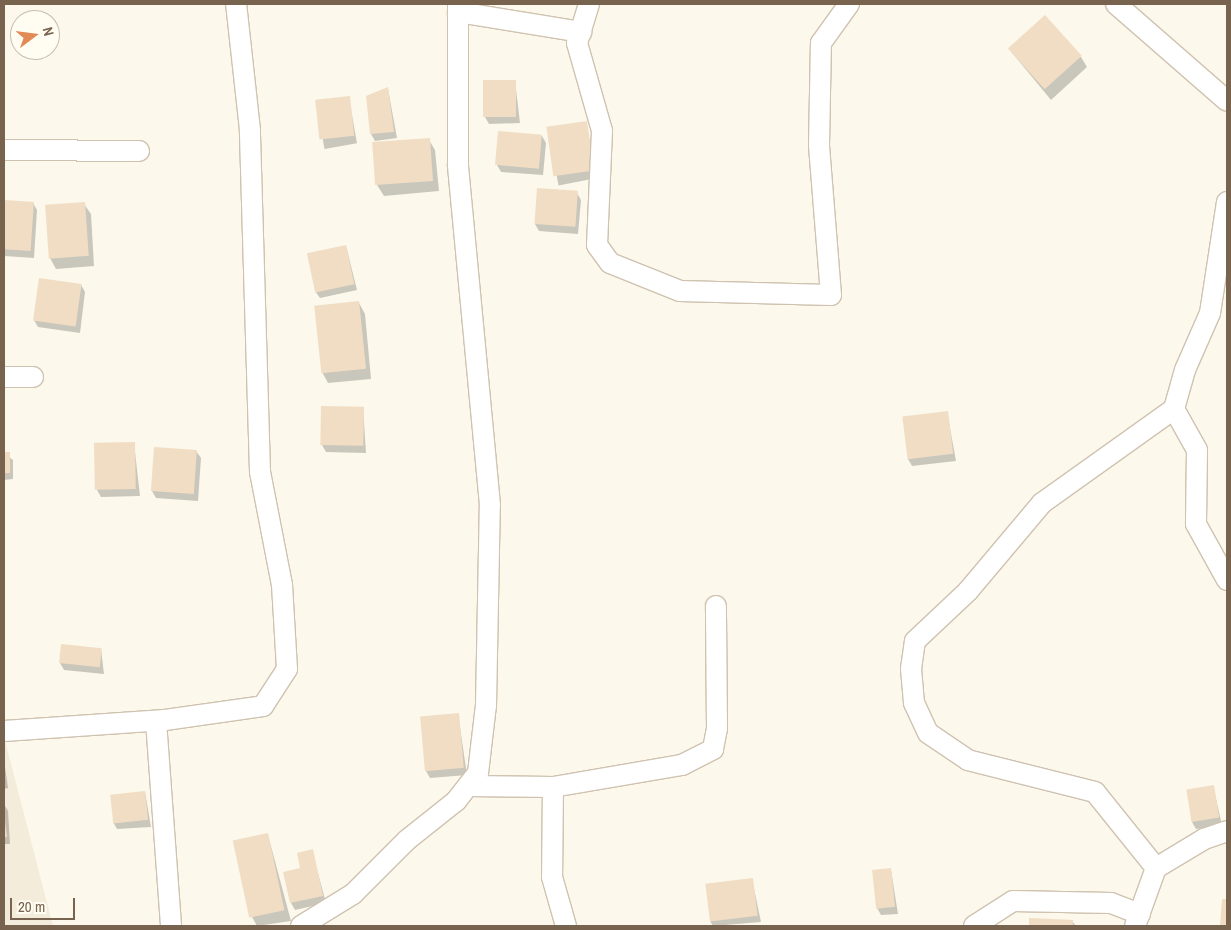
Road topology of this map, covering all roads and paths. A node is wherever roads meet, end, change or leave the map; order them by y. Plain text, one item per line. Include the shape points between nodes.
1 (236, 4) edge
2 (589, 4) edge
3 (849, 4) edge
4 (1116, 4) edge
5 (458, 8) edge
6 (580, 32) junction
7 (1227, 101) edge
8 (4, 150) edge
9 (138, 151) dead end
10 (1227, 202) edge
11 (4, 377) edge
12 (32, 377) dead end
13 (1174, 409) junction
14 (1227, 580) edge
15 (716, 606) dead end
16 (156, 721) junction
17 (4, 731) edge
18 (468, 786) junction
19 (553, 787) junction
20 (1227, 831) edge
21 (1156, 868) junction
22 (1138, 920) edge
23 (171, 926) edge
24 (301, 926) edge
25 (566, 926) edge
26 (974, 926) edge

1 - 16 street via 250,130 260,472 282,584 287,670 263,706
2 - 6 street
3 - 6 street via 822,43 819,145 831,295 680,292 610,263 597,245 602,131 577,43
4 - 7 street
5 - 6 street
5 - 18 street via 458,164 490,505 486,704 478,773
8 - 9 street
10 - 13 street via 1210,313 1184,370
11 - 12 street
13 - 14 street via 1197,450 1196,524
13 - 21 street via 1042,503 968,591 915,641 911,669 914,703 928,733 968,760 1095,792
15 - 19 street via 717,730 713,749 682,765
16 - 17 street
16 - 23 street
18 - 19 street
18 - 24 street via 353,894
19 - 25 street via 552,877
20 - 21 street via 1204,839
21 - 22 street
22 - 26 street via 1111,903 1013,901

